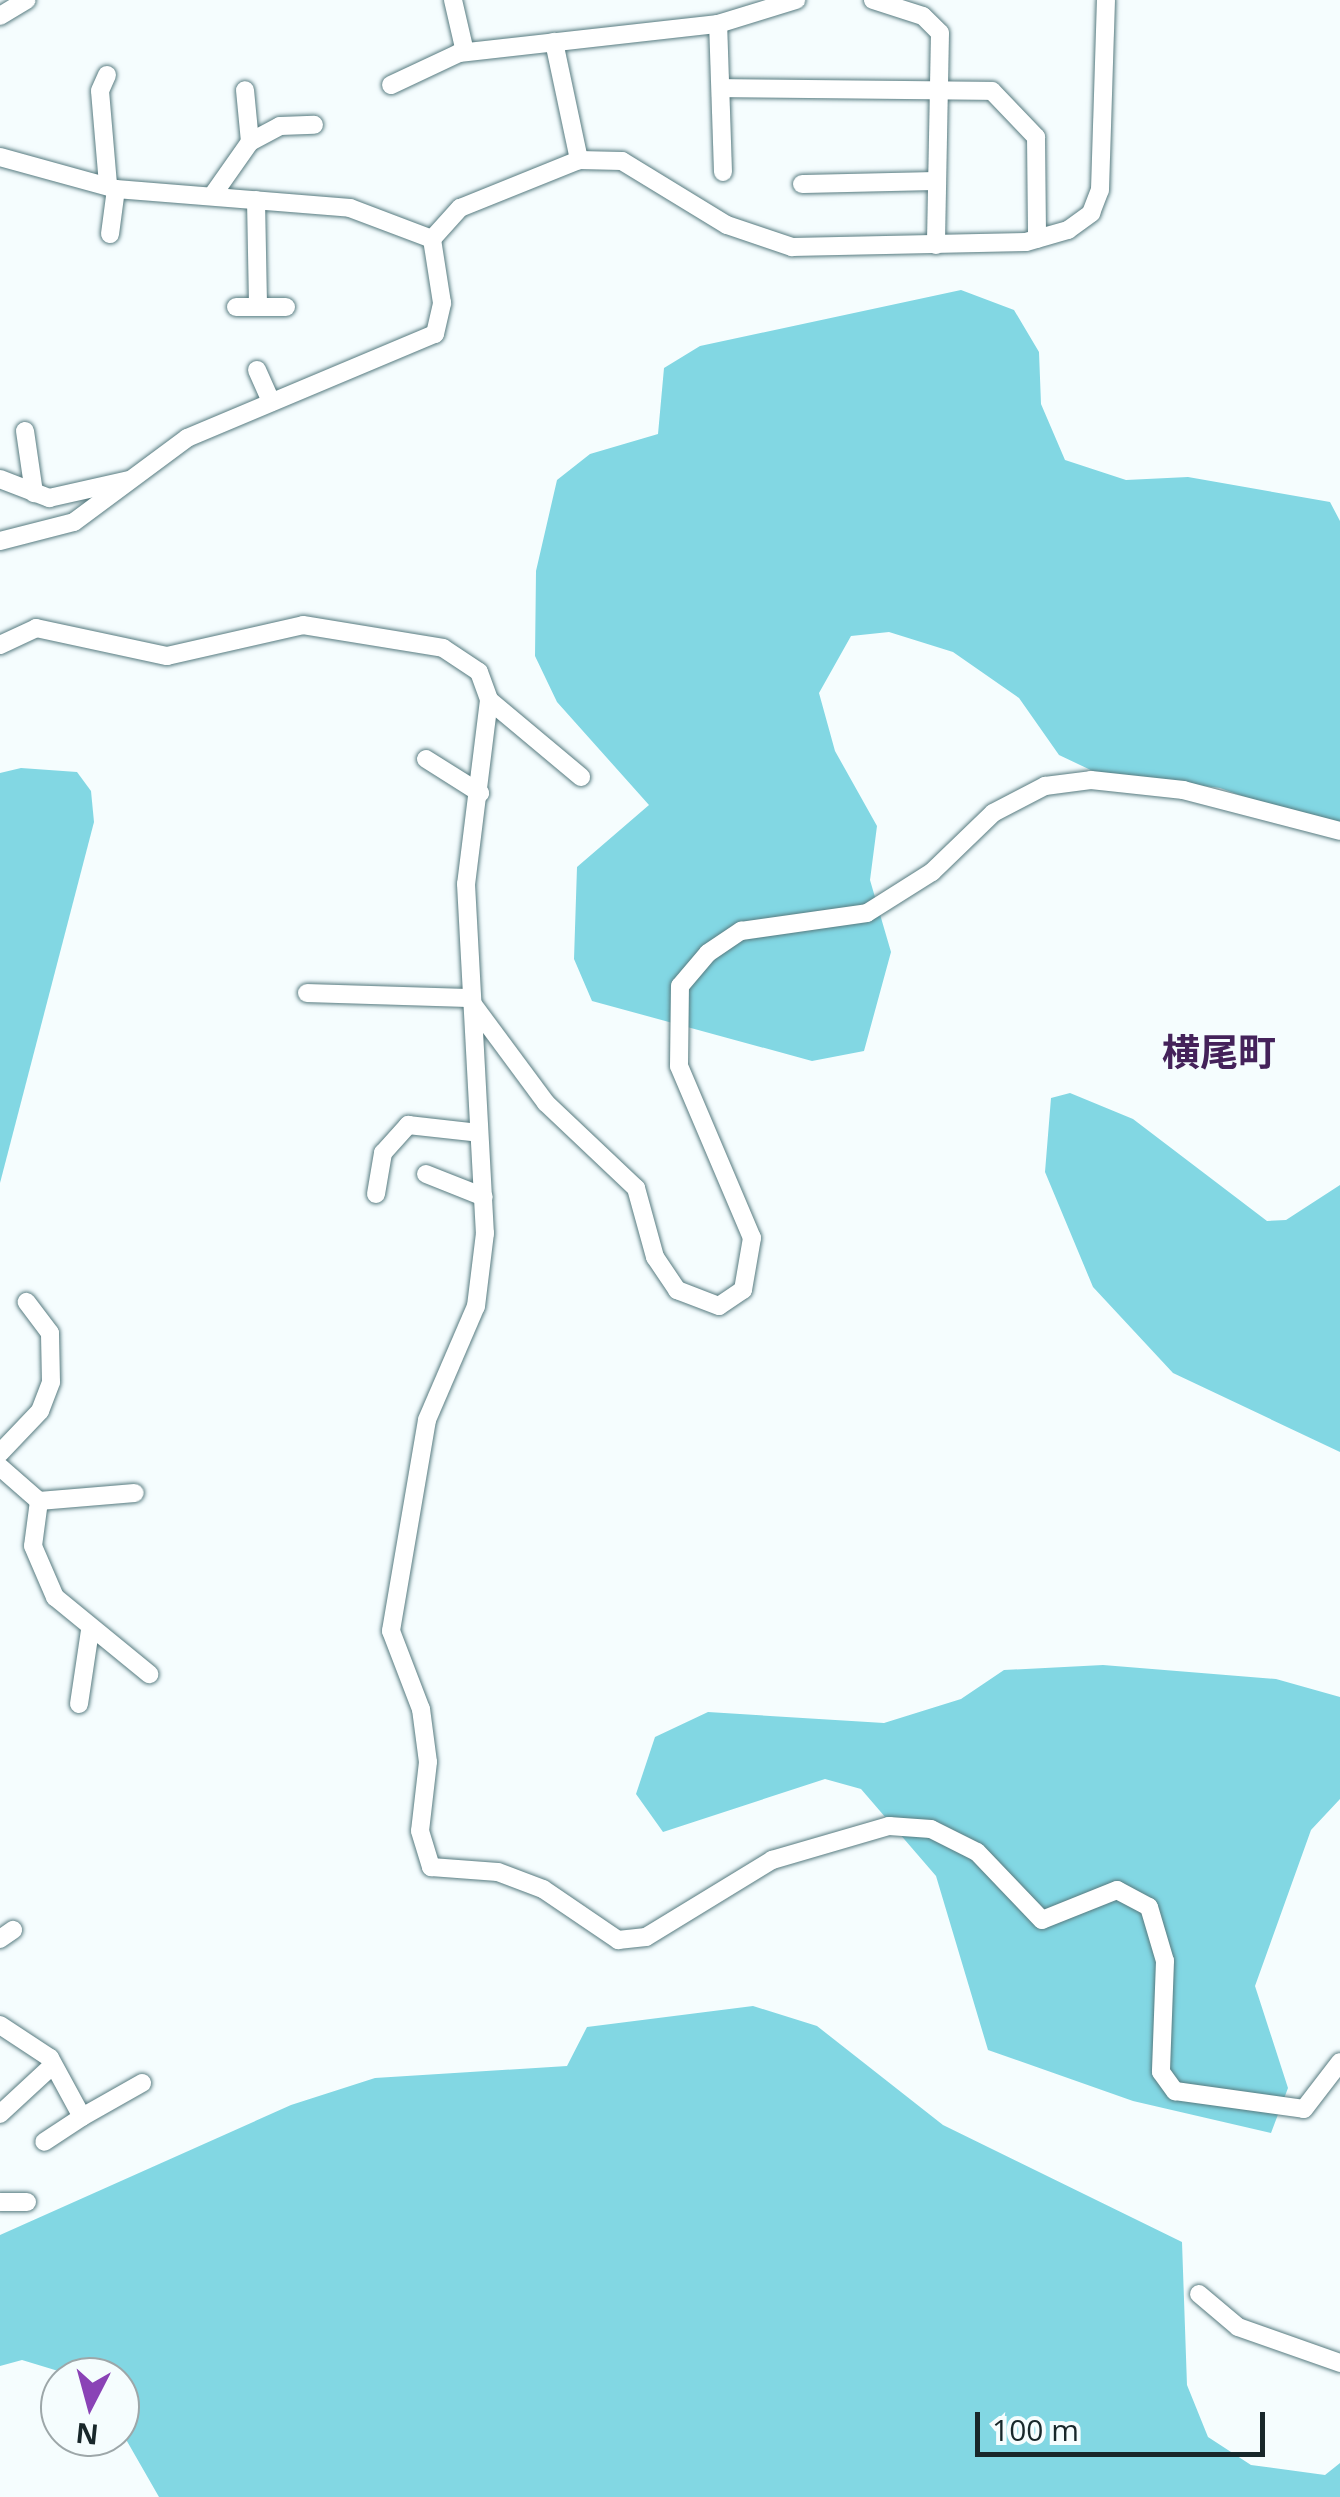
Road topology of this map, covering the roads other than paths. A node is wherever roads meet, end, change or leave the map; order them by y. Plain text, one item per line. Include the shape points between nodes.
1 (26, 0) edge
2 (453, 0) edge
3 (796, 0) edge
4 (872, 0) edge
5 (1106, 0) edge
6 (0, 16) edge
7 (718, 24) junction
8 (554, 42) junction
9 (466, 52) junction
10 (108, 75) dead end
11 (391, 85) dead end
12 (721, 88) junction
13 (939, 88) junction
14 (244, 90) dead end
15 (314, 125) dead end
16 (250, 142) junction
17 (0, 157) edge
18 (578, 160) junction
19 (723, 172) dead end
20 (937, 181) junction
21 (802, 184) dead end
22 (112, 187) junction
23 (212, 196) junction
24 (256, 200) junction
25 (110, 234) dead end
26 (1037, 239) junction
27 (432, 240) junction
28 (936, 245) junction
29 (236, 307) dead end
30 (258, 307) junction
31 (286, 307) dead end
32 (257, 370) dead end
33 (271, 402) junction
34 (24, 431) dead end
35 (0, 479) edge
36 (134, 479) junction
37 (34, 492) junction
38 (0, 541) edge
39 (0, 645) edge
40 (489, 700) junction
41 (426, 759) dead end
42 (581, 777) dead end
43 (480, 793) junction
44 (1340, 832) edge
45 (307, 993) dead end
46 (467, 993) junction
47 (479, 1133) junction
48 (426, 1174) dead end
49 (376, 1194) dead end
50 (484, 1197) junction
51 (28, 1302) dead end
52 (0, 1453) edge
53 (0, 1467) edge
54 (135, 1494) dead end
55 (40, 1502) junction
56 (90, 1630) junction
57 (148, 1674) dead end
58 (79, 1704) dead end
59 (0, 2025) edge
60 (1340, 2062) edge
61 (54, 2065) junction
62 (142, 2083) dead end
63 (0, 2114) edge
64 (82, 2116) junction
65 (44, 2142) dead end
66 (0, 2202) edge
67 (28, 2202) dead end
68 (1198, 2294) dead end
69 (1340, 2363) edge

1 - 6 street
2 - 9 street
3 - 7 street
4 - 13 street via 924,16 940,33
5 - 26 street via 1100,190 1091,213
7 - 8 street
7 - 12 street
8 - 9 street
8 - 18 street
9 - 11 street
10 - 22 street via 100,92
12 - 13 street
12 - 19 street
13 - 20 street
13 - 26 street via 992,90 1036,137
14 - 16 street
15 - 16 street via 280,126
16 - 23 street
17 - 22 street
18 - 27 street via 460,208
18 - 28 street via 622,161 726,225 792,247 850,239
20 - 21 street
20 - 28 street
22 - 23 street
22 - 25 street
23 - 24 street
24 - 27 street via 350,208
24 - 30 street
26 - 28 street
27 - 33 street via 442,303 435,334
29 - 30 street
30 - 31 street
32 - 33 street
33 - 36 street via 187,438
34 - 37 street
35 - 37 street
36 - 37 street via 49,498
36 - 38 street via 74,522
39 - 40 street via 36,628 167,656 303,625 443,648 479,672
40 - 42 street
40 - 43 street
41 - 43 street
43 - 46 street via 466,884
44 - 46 street via 1183,790 1091,780 1045,786 994,813 932,872 867,913 741,931 708,953 680,986 680,1066 752,1238 743,1290 719,1306 677,1290 655,1257 636,1188 546,1103 477,1018
45 - 46 street
46 - 47 street
47 - 49 street via 408,1125 382,1153
47 - 50 street
48 - 50 street
50 - 60 street via 476,1306 427,1420 393,1612 422,1709 428,1762 420,1831 431,1867 498,1872 543,1889 618,1940 646,1937 772,1860 889,1826 931,1829 977,1852 1042,1920 1117,1890 1149,1907 1166,1961 1161,2072 1175,2091 1304,2108
51 - 52 street via 50,1333 51,1382 40,1411
53 - 55 street
54 - 55 street
55 - 56 street via 33,1546 55,1597
56 - 57 street
56 - 58 street
59 - 61 street
61 - 63 street
61 - 64 street
62 - 64 street
64 - 65 street
66 - 67 street
68 - 69 street via 1238,2327

